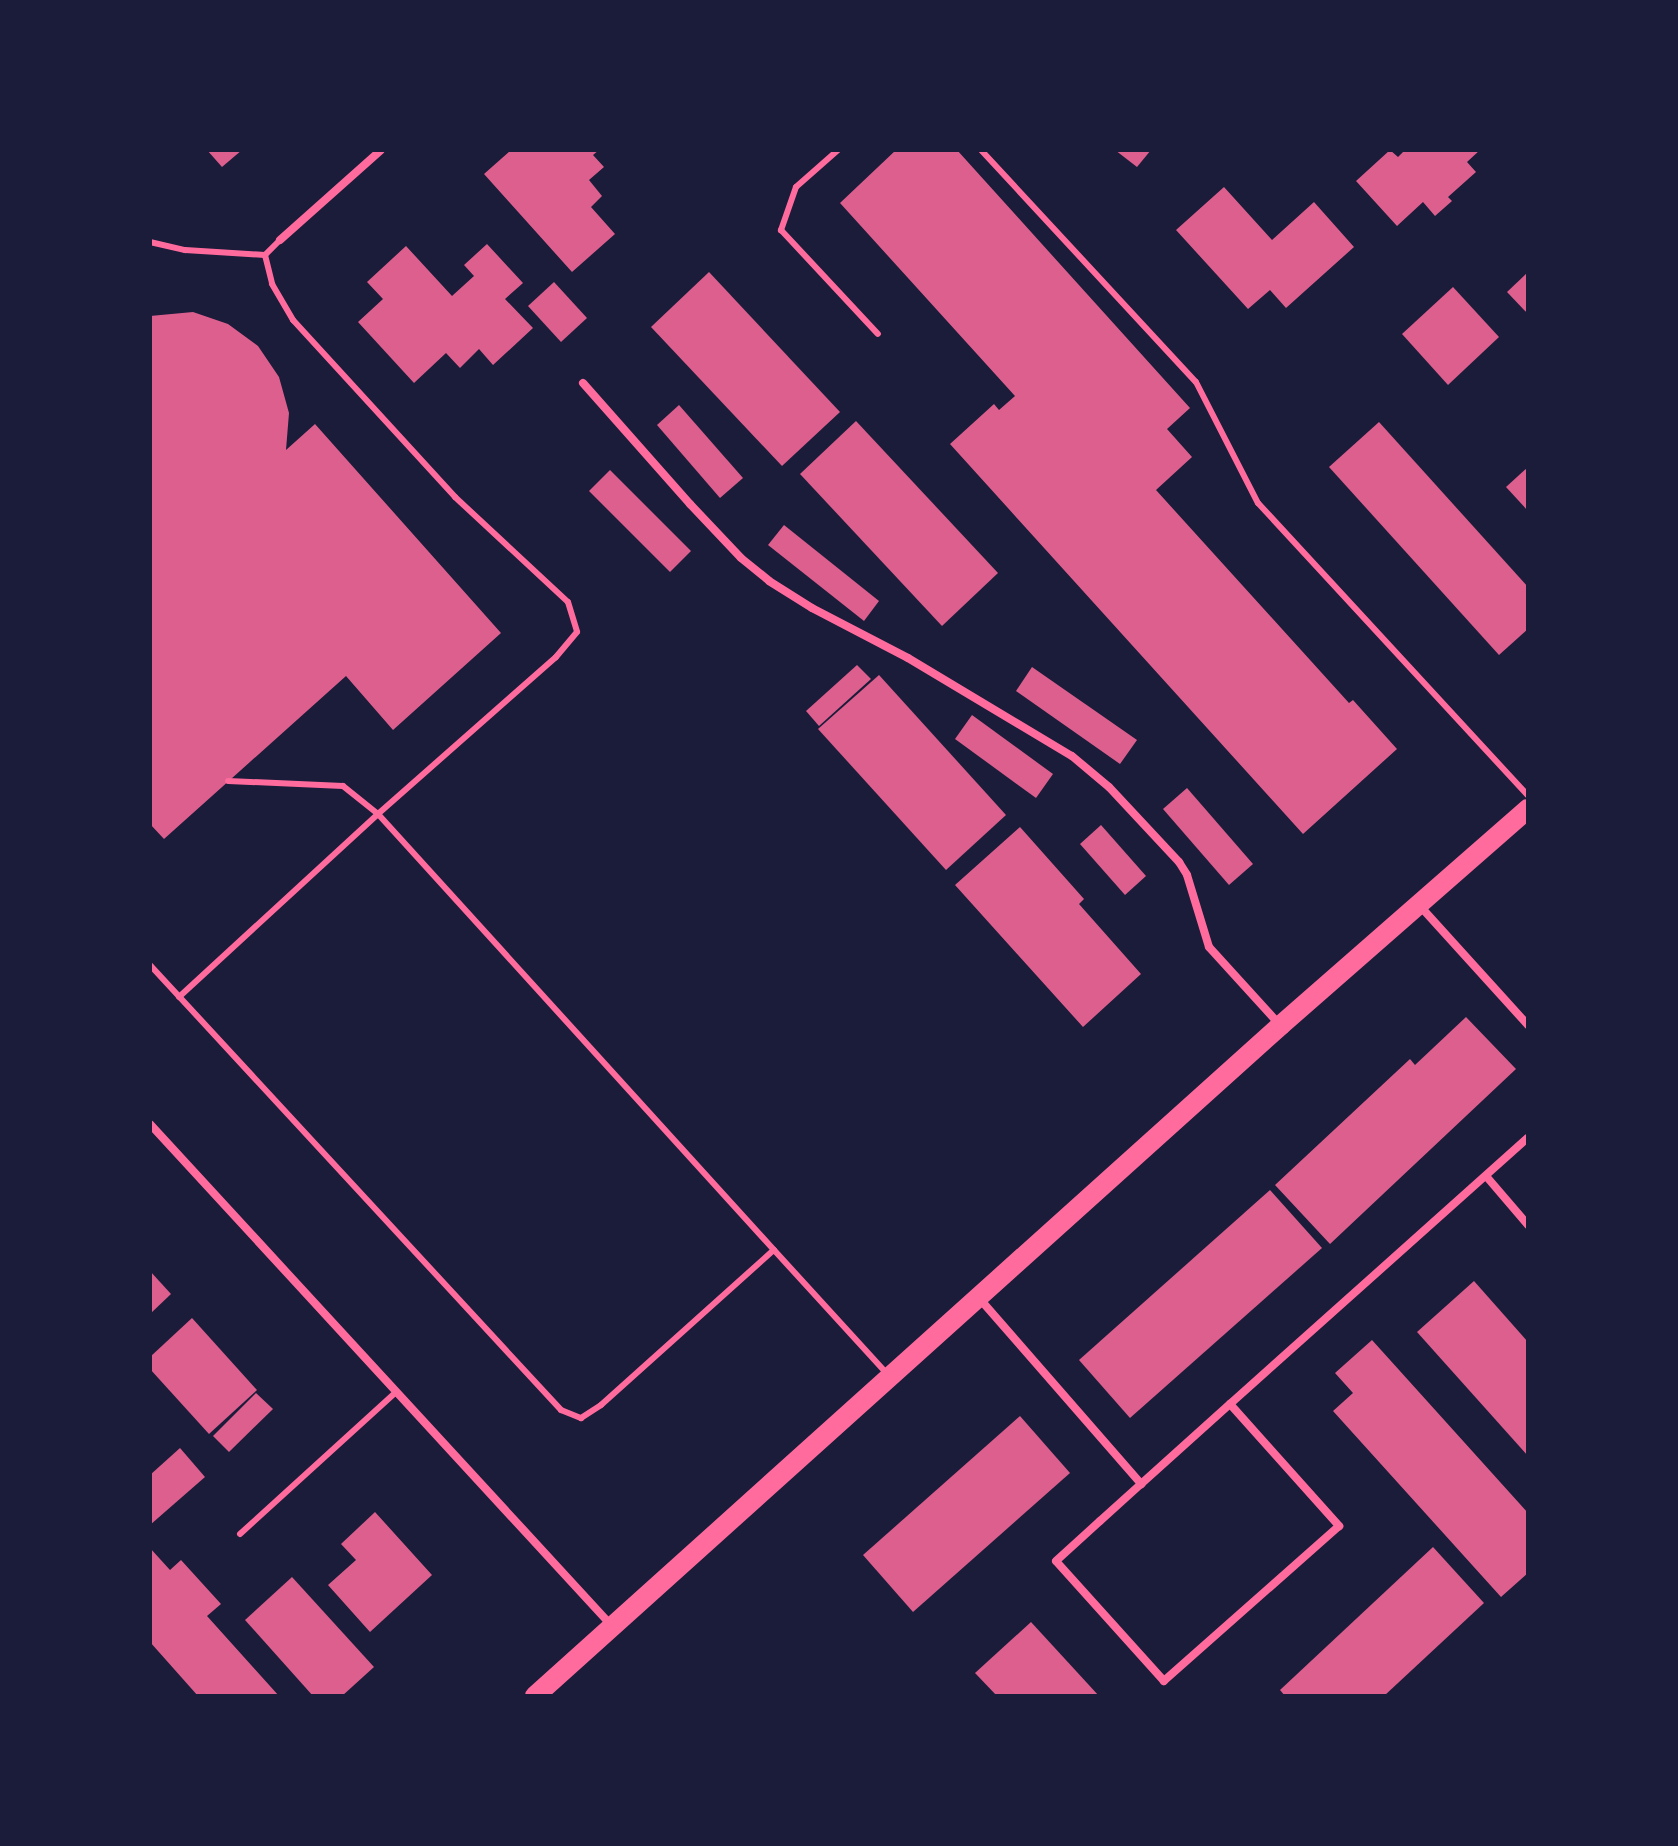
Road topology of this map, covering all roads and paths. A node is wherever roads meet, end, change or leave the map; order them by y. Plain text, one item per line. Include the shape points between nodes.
1 (381, 150) edge
2 (838, 150) edge
3 (981, 150) edge
4 (280, 240) joint
5 (150, 242) edge
6 (265, 255) junction
7 (878, 334) dead end
8 (583, 383) dead end
9 (228, 781) dead end
10 (1528, 796) edge
11 (1528, 809) edge
12 (378, 814) junction
13 (1420, 906) junction
14 (150, 965) edge
15 (179, 997) junction
16 (1281, 1025) junction
17 (1528, 1025) edge
18 (150, 1124) edge
19 (1528, 1138) edge
20 (1486, 1176) junction
21 (1528, 1225) edge
22 (774, 1250) junction
23 (978, 1297) junction
24 (890, 1377) junction
25 (396, 1392) junction
26 (1230, 1404) junction
27 (1141, 1484) junction
28 (240, 1534) dead end
29 (612, 1627) junction
30 (535, 1696) edge

1 - 4 street
2 - 7 lane via 796,187 781,230
3 - 10 lane via 1196,382 1258,503
4 - 6 lane
5 - 6 lane via 185,250
6 - 12 lane via 272,284 293,320 455,497 568,602 577,632 556,657
8 - 16 street via 690,504 769,581 1072,756 1109,787 1179,862 1209,947
9 - 12 lane via 343,786
11 - 13 main road
12 - 15 lane
12 - 22 lane
13 - 16 main road
13 - 17 street
14 - 15 lane
15 - 22 lane via 561,1410 581,1418 601,1405
16 - 23 main road
18 - 25 street
19 - 20 street
20 - 21 street
20 - 26 street
22 - 24 lane
23 - 24 main road
23 - 27 street
24 - 29 main road
25 - 28 lane
25 - 29 street
26 - 27 street
26 - 27 street via 1339,1526 1164,1681 1056,1561
29 - 30 main road

